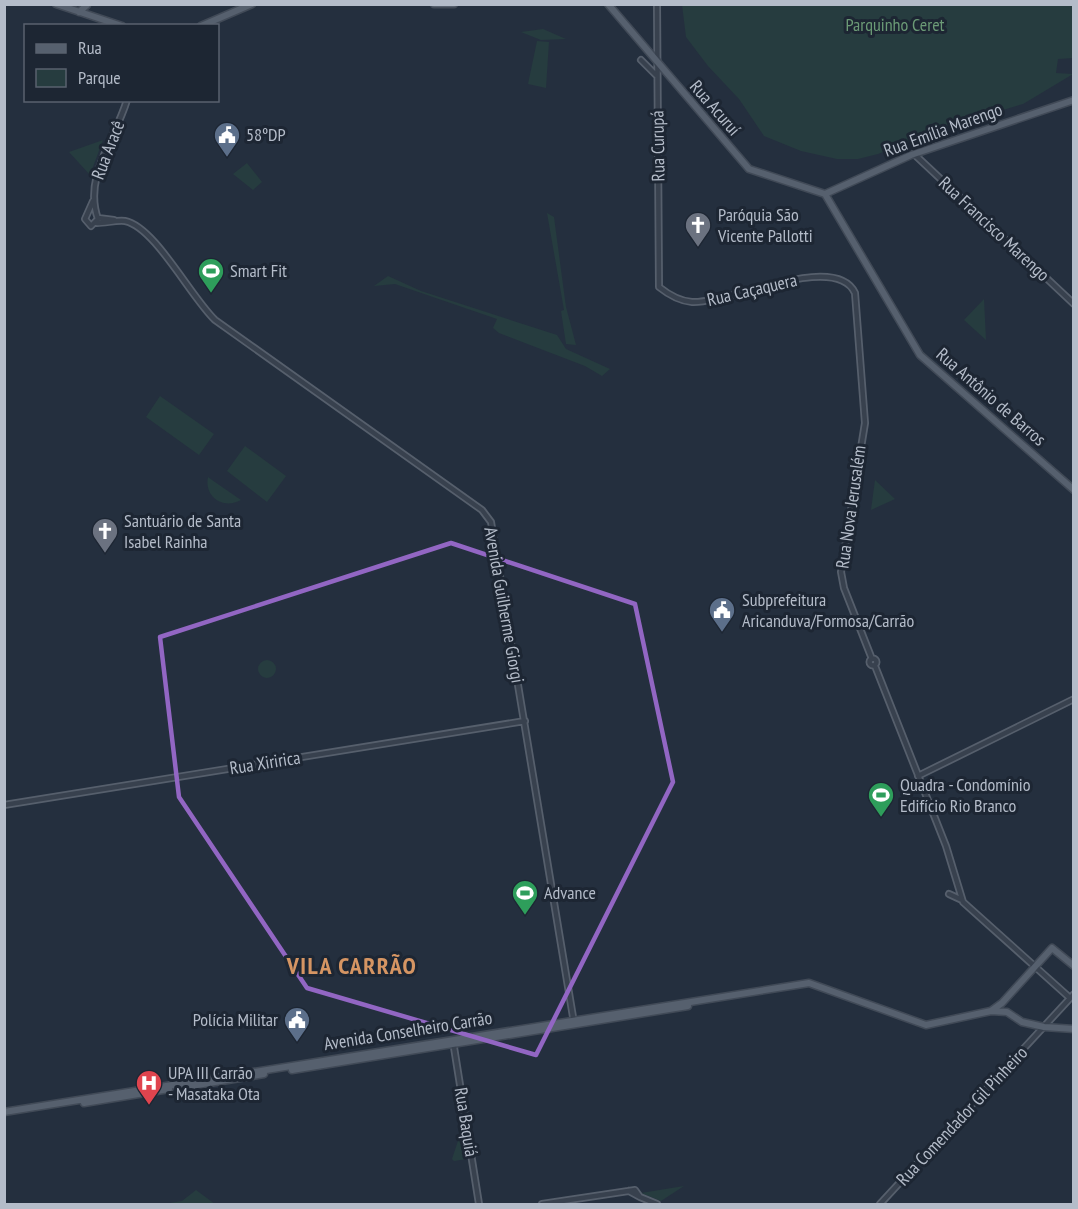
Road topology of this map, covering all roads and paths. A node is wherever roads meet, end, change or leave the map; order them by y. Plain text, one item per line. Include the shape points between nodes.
1 (56, 4) edge
2 (252, 4) edge
3 (434, 4) edge
4 (454, 4) edge
5 (608, 4) edge
6 (657, 4) edge
7 (87, 5) edge
8 (78, 12) junction
9 (116, 24) edge
10 (206, 24) edge
11 (641, 60) dead end
12 (657, 63) junction
13 (657, 77) junction
14 (1074, 100) edge
15 (126, 102) edge
16 (914, 154) junction
17 (825, 194) junction
18 (93, 201) junction
19 (89, 213) junction
20 (118, 214) dead end
21 (97, 218) junction
22 (108, 219) junction
23 (117, 221) junction
24 (659, 287) joint
25 (1074, 304) edge
26 (865, 423) joint
27 (1074, 490) edge
28 (1074, 699) edge
29 (525, 721) junction
30 (918, 776) junction
31 (4, 805) edge
32 (949, 894) dead end
33 (962, 900) junction
34 (1035, 966) junction
35 (1074, 966) edge
36 (1072, 996) edge
37 (1002, 1003) junction
38 (991, 1011) junction
39 (1007, 1012) junction
40 (574, 1022) junction
41 (1044, 1027) junction
42 (1074, 1029) edge
43 (453, 1042) junction
44 (4, 1114) edge
45 (479, 1204) edge
46 (542, 1204) edge
47 (657, 1204) edge
48 (880, 1204) edge

1 - 8 main road
2 - 10 main road
3 - 4 main road
5 - 12 main road, Rua Acuruí
6 - 12 street, Rua Curupá
7 - 8 main road
8 - 9 main road
11 - 13 street
12 - 13 street, Rua Curupá
12 - 17 main road, Rua Acuruí via 749,169
13 - 24 street, Rua Curupá
14 - 16 main road, Rua Emília Marengo
15 - 18 street, Rua Aracê via 99,167
16 - 17 main road, Rua Emília Marengo
16 - 25 street, Rua Francisco Marengo
17 - 27 main road, Rua Antônio de Barros via 920,355
18 - 19 street, Rua Aracê
18 - 21 street, Rua Aracê
19 - 21 street
19 - 21 street via 86,223 91,226
20 - 22 street
21 - 22 street, Avenida Guilherme Giorgi
21 - 23 street, Avenida Guilherme Giorgi
22 - 23 street, Avenida Guilherme Giorgi
23 - 29 street, Avenida Guilherme Giorgi via 132,224 150,236 215,320 482,510 491,522
24 - 26 street, Rua Caçaquera via 675,298 696,302 797,279 835,278 847,282 856,298
26 - 30 street, Rua Nova Jerusalém via 841,572
28 - 30 street
29 - 31 street, Rua Xiririca
29 - 40 street, Avenida Guilherme Giorgi
30 - 33 street
32 - 33 street
33 - 34 street
34 - 35 main road via 1052,948
34 - 36 street
34 - 37 main road
36 - 41 street, Rua Comendador Gil Pinheiro
37 - 38 main road
37 - 39 main road
38 - 39 main road, Avenida Conselheiro Carrão
38 - 40 main road, Avenida Conselheiro Carrão via 926,1025 809,983
39 - 41 main road, Avenida Conselheiro Carrão via 1022,1022
40 - 43 main road, Avenida Conselheiro Carrão
41 - 42 main road, Avenida Conselheiro Carrão
41 - 48 street, Rua Comendador Gil Pinheiro
43 - 44 main road, Avenida Conselheiro Carrão
43 - 45 street, Rua Baquiá
46 - 47 street via 632,1191

